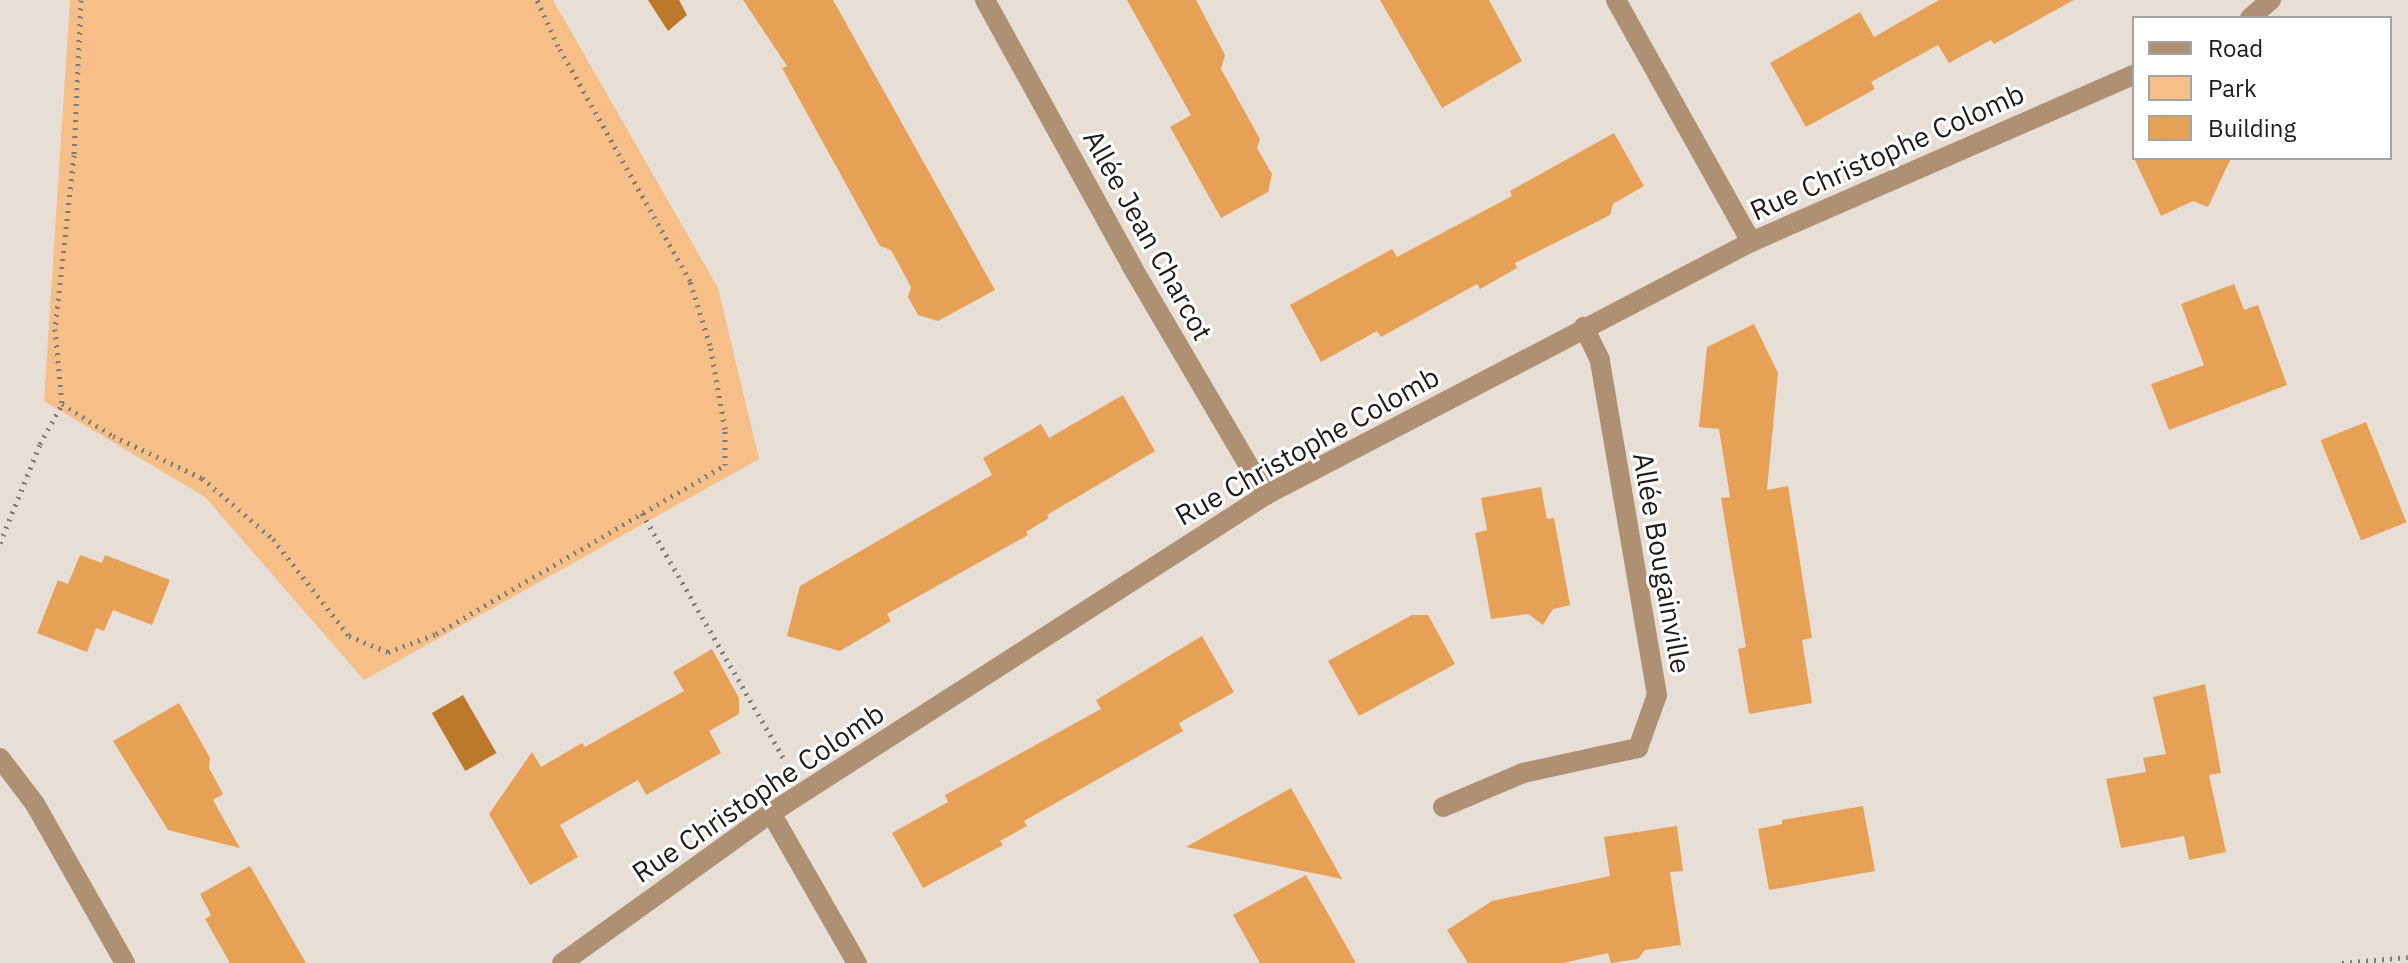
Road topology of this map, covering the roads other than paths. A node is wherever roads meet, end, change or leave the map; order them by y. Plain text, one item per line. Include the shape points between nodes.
1 (985, 0) edge
2 (1616, 0) edge
3 (2271, 0) edge
4 (2252, 16) edge
5 (2132, 76) edge
6 (1751, 242) junction
7 (1584, 327) junction
8 (1266, 495) junction
9 (0, 758) edge
10 (1443, 807) dead end
11 (771, 813) junction
12 (125, 963) edge
13 (562, 963) edge
14 (857, 963) edge

1 - 8 street, Allée Jean Charcot
2 - 6 street
3 - 4 street
5 - 6 street, Rue Christophe Colomb
6 - 7 street, Rue Christophe Colomb
7 - 8 street, Rue Christophe Colomb
7 - 10 street, Allée Bougainville via 1600,360 1657,695 1638,748 1523,773
8 - 11 street, Rue Christophe Colomb
9 - 12 street via 35,804
11 - 13 street, Rue Christophe Colomb
11 - 14 street

